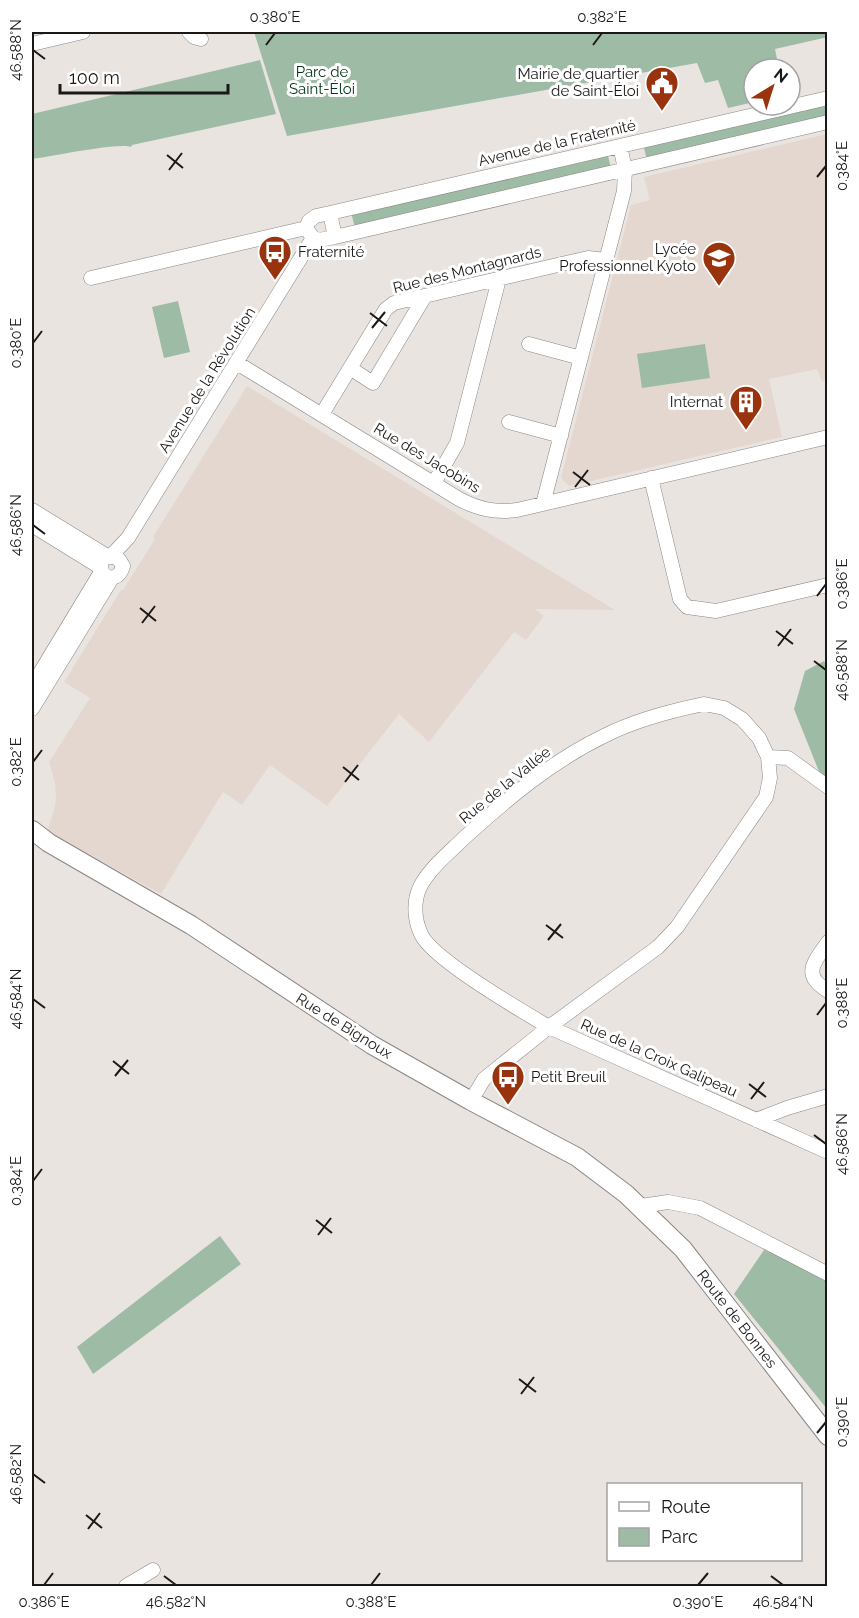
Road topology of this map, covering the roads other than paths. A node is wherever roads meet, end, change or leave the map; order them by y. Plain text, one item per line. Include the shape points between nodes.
1 (83, 32) edge
2 (189, 32) edge
3 (201, 39) dead end
4 (32, 44) edge
5 (828, 98) edge
6 (828, 122) edge
7 (620, 146) junction
8 (625, 169) junction
9 (330, 213) junction
10 (310, 233) junction
11 (335, 237) junction
12 (606, 260) junction
13 (91, 278) dead end
14 (499, 279) junction
15 (425, 296) junction
16 (529, 344) dead end
17 (581, 358) junction
18 (237, 363) junction
19 (350, 368) junction
20 (322, 414) junction
21 (509, 422) dead end
22 (561, 436) junction
23 (828, 437) edge
24 (651, 478) junction
25 (434, 483) junction
26 (543, 504) junction
27 (32, 510) edge
28 (32, 525) edge
29 (109, 565) junction
30 (828, 585) edge
31 (32, 686) edge
32 (32, 709) edge
33 (768, 757) junction
34 (828, 787) edge
35 (32, 830) edge
36 (40, 841) edge
37 (828, 942) edge
38 (828, 991) edge
39 (549, 1027) junction
40 (828, 1096) edge
41 (471, 1101) junction
42 (756, 1120) junction
43 (828, 1152) edge
44 (641, 1206) junction
45 (828, 1274) edge
46 (828, 1436) edge
47 (153, 1570) dead end
48 (126, 1587) edge

1 - 4 street
2 - 3 street
5 - 7 street, Avenue de la Fraternité
6 - 8 street
7 - 8 street
7 - 9 street, Avenue de la Fraternité
8 - 11 street
8 - 12 street via 625,186
9 - 10 street, Avenue de la Fraternité via 312,218
9 - 11 street
10 - 11 street via 319,240
10 - 13 street
10 - 18 street, Avenue de la Révolution
12 - 14 street, Rue des Montagnards via 588,258
12 - 17 street
14 - 15 street, Rue des Montagnards
14 - 25 street via 457,443
15 - 19 street, Rue des Montagnards via 390,305
15 - 19 street via 373,383
16 - 17 street
17 - 22 street
18 - 20 street, Rue des Jacobins
18 - 29 street, Avenue de la Révolution
19 - 20 street, Rue des Montagnards
20 - 25 street, Rue des Jacobins
21 - 22 street
22 - 26 street
23 - 24 street, Rue des Jacobins
24 - 26 street, Rue des Jacobins
24 - 30 street via 680,599 687,607 716,611
25 - 26 street, Rue des Jacobins via 472,506 490,511
27 - 29 street
28 - 29 street
29 - 31 street, Avenue de la Révolution
29 - 32 street, Avenue de la Révolution
33 - 34 street via 788,758
33 - 39 street, Rue de la Vallée via 770,778 766,797 677,927 658,947
33 - 39 street, Rue de la Vallée via 759,738 742,718 724,708 704,704 676,710 625,727 572,753 528,784 439,861 420,887 415,905 422,937 452,965
35 - 36 street, Rue de Bignoux
36 - 41 street, Rue de Bignoux via 191,925 372,1045
37 - 38 street via 811,971 812,977
39 - 41 street, Rue de la Vallée via 484,1079
39 - 42 street, Rue de la Croix Galipeau
40 - 42 street
41 - 44 street, Rue de Bignoux via 577,1158
42 - 43 street, Rue de la Croix Galipeau
44 - 45 street via 668,1202 700,1208
44 - 46 street, Route de Bonnes via 683,1250
47 - 48 street

